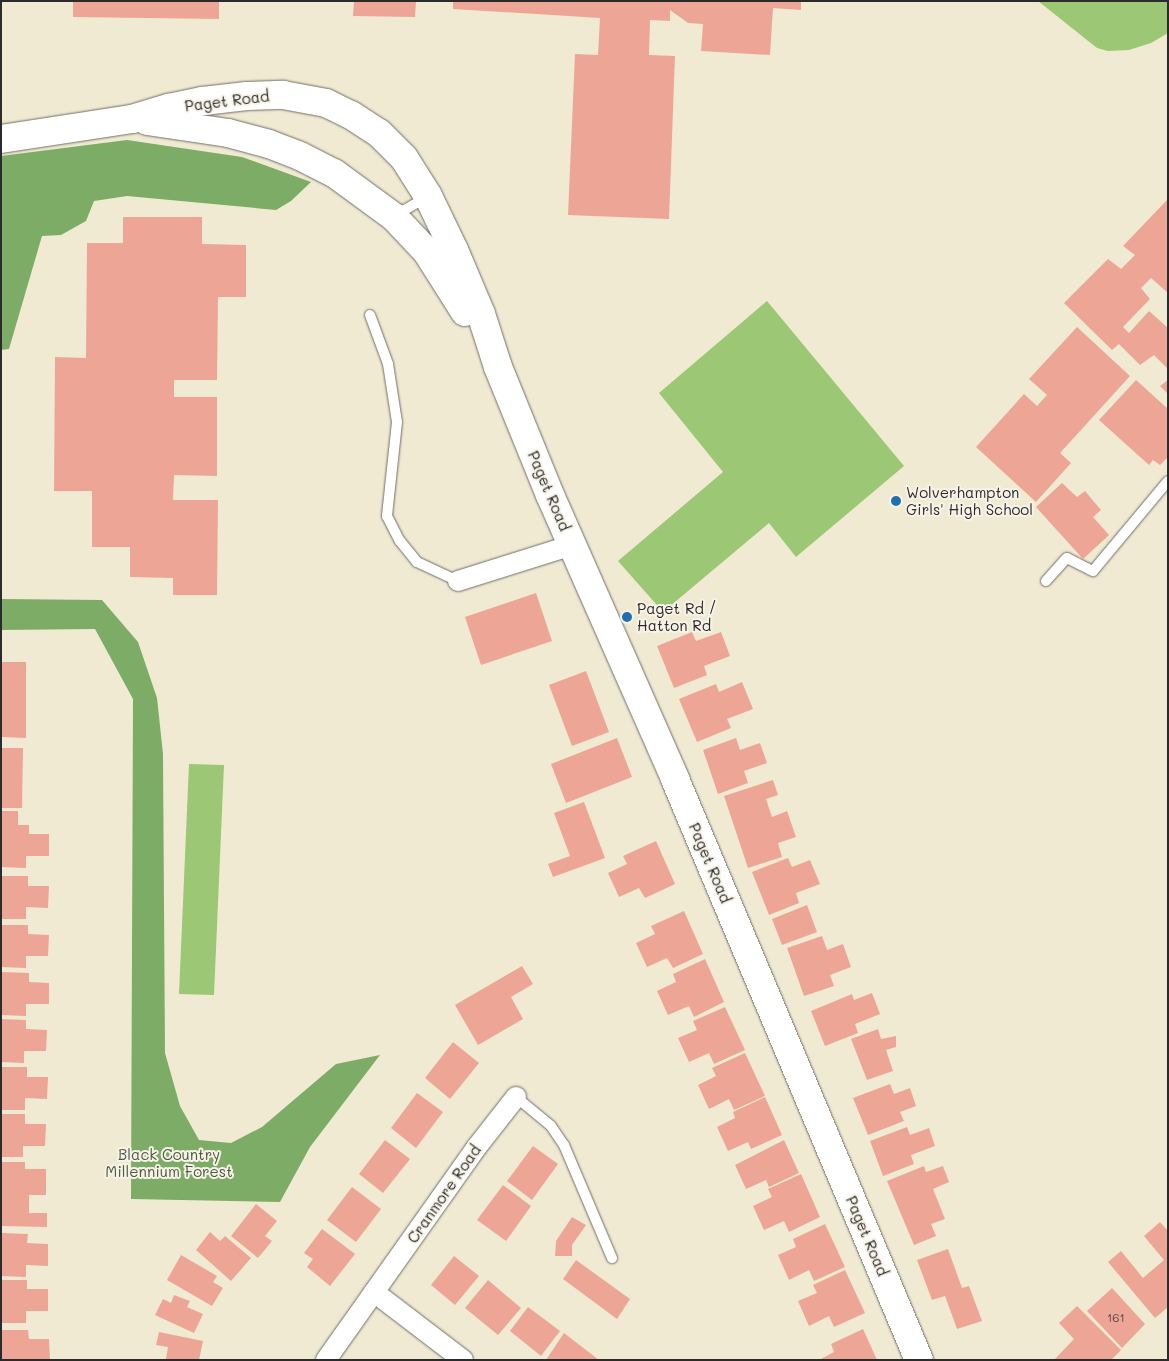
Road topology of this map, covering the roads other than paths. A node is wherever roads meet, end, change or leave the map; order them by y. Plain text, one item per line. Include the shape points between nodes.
1 (132, 119) junction
2 (1, 139) edge
3 (428, 196) junction
4 (394, 216) junction
5 (370, 315) dead end
6 (498, 367) junction
7 (1168, 481) edge
8 (572, 545) junction
9 (1046, 580) dead end
10 (458, 581) joint
11 (516, 1097) joint
12 (612, 1258) dead end
13 (374, 1292) junction
14 (326, 1360) edge
15 (463, 1360) edge
16 (919, 1360) edge

1 - 2 street, Paget Road
1 - 3 street, Paget Road via 203,101 247,96 283,95 326,103 379,133 404,158
1 - 4 street, Paget Road via 195,126 269,144 334,173
3 - 4 lane
3 - 6 street, Paget Road via 481,314
4 - 6 street, Paget Road via 427,252
5 - 10 lane via 388,364 396,422 387,516 400,541 417,562
6 - 8 street, Paget Road
7 - 9 lane via 1093,571 1067,558
8 - 10 street
8 - 16 street, Paget Road via 675,779
11 - 12 lane via 551,1126 564,1145
11 - 13 street, Cranmore Road
13 - 14 street, Cranmore Road
13 - 15 street

